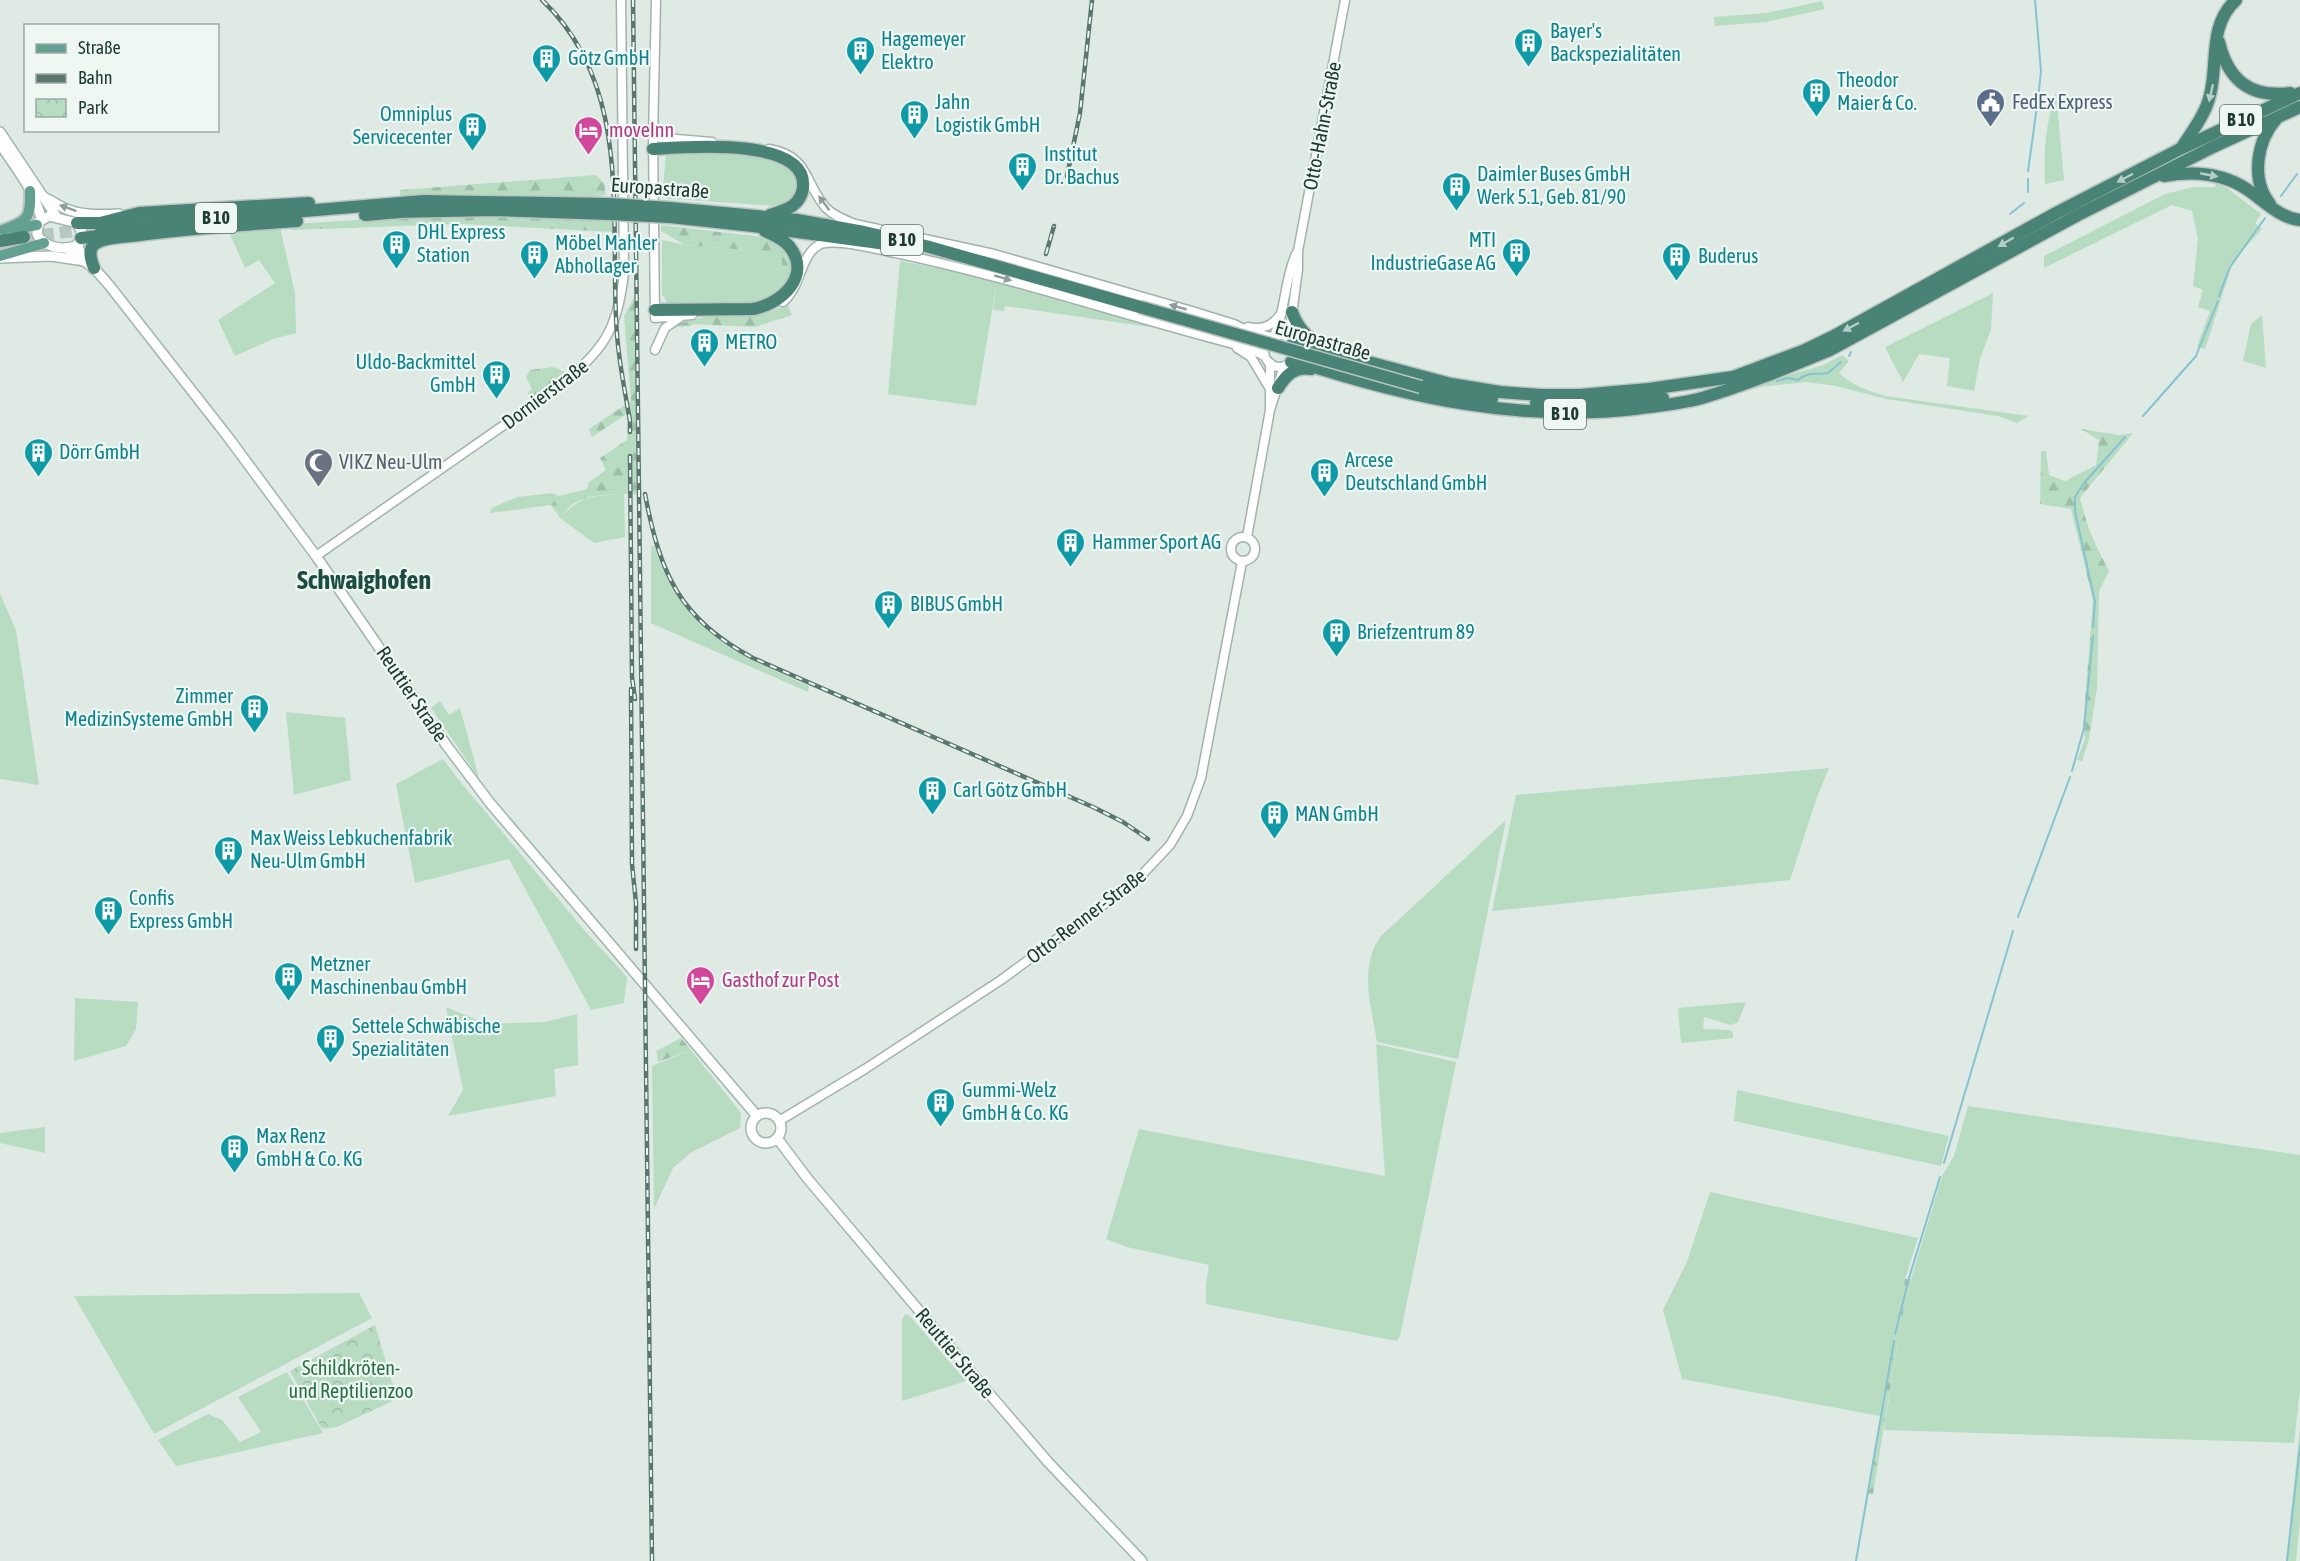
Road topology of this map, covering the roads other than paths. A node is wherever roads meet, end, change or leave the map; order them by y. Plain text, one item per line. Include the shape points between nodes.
1 (621, 0) edge
2 (656, 0) edge
3 (1344, 0) edge
4 (2236, 0) edge
5 (2217, 34) junction
6 (2300, 92) edge
7 (2300, 106) edge
8 (2280, 116) junction
9 (0, 132) edge
10 (653, 143) junction
11 (0, 144) edge
12 (2181, 148) junction
13 (2151, 178) junction
14 (30, 191) junction
15 (40, 196) junction
16 (424, 201) junction
17 (609, 209) junction
18 (332, 210) junction
19 (2274, 210) junction
20 (400, 212) junction
21 (670, 212) junction
22 (139, 213) junction
23 (56, 216) junction
24 (764, 216) junction
25 (2300, 220) edge
26 (39, 222) junction
27 (77, 223) junction
28 (823, 223) junction
29 (753, 226) junction
30 (101, 228) tunnel mouth
31 (875, 229) junction
32 (1, 234) edge
33 (812, 234) junction
34 (129, 236) junction
35 (24, 237) tunnel mouth
36 (79, 241) junction
37 (44, 243) junction
38 (66, 248) junction
39 (869, 248) junction
40 (0, 257) edge
41 (82, 261) junction
42 (980, 263) junction
43 (94, 268) junction
44 (1287, 312) junction
45 (655, 314) junction
46 (683, 315) junction
47 (1234, 324) junction
48 (1273, 336) junction
49 (1292, 341) junction
50 (1229, 343) junction
51 (655, 350) dead end
52 (1331, 353) junction
53 (1267, 360) junction
54 (1288, 364) junction
55 (1330, 372) junction
56 (1734, 382) junction
57 (1274, 388) junction
58 (1247, 537) junction
59 (316, 556) junction
60 (1242, 562) junction
61 (757, 1116) junction
62 (779, 1121) junction
63 (777, 1138) junction
64 (1142, 1561) edge

1 - 59 street, Dornierstraße via 624,272 608,336 590,361 557,388
2 - 10 street
3 - 44 street, Otto-Hahn-Straße via 1298,251 1298,269
4 - 5 highway via 2224,14
5 - 6 highway via 2228,68 2241,84 2271,95
5 -> 12 highway via 2208,103
6 - 12 highway, B 10
7 - 8 highway, B 10
8 - 13 highway, B 10
8 - 19 highway via 2263,138 2258,156 2259,180
9 - 15 main road
10 - 24 highway via 785,158 803,178 802,194 793,206
31 -> 10 street, Europastraße via 837,217 802,165 788,153 758,147
10 - 45 street
11 - 14 main road
12 -> 56 highway, B 10 via 1832,337
13 -> 19 highway via 2203,173 2227,179
13 - 56 highway, B 10 via 1862,334 1790,367
14 - 26 main road via 39,211
14 - 32 main road via 28,217
22 -> 15 main road via 87,214
15 - 23 main road
16 - 17 highway, Europastraße / B 10
16 - 18 highway, Europastraße / B 10
16 - 22 highway
17 - 20 highway, Europastraße / B 10
17 - 21 highway, Europastraße / B 10, bridge
18 - 20 highway, Europastraße / B 10
18 - 30 highway, Europastraße / B 10
19 - 25 highway
20 - 34 highway
21 - 24 highway, Europastraße / B 10
21 - 29 highway, Europastraße / B 10
22 - 27 highway via 100,223
23 - 26 main road
23 - 27 main road
24 - 28 highway, Europastraße / B 10
26 - 32 main road
26 - 37 main road via 37,234
27 - 36 main road via 81,228
28 - 31 highway, B 10
28 - 42 highway, Europastraße / B 10 via 926,246
29 - 33 highway, Europastraße / B 10
29 - 45 highway via 784,241 795,257 796,277 789,291 765,307
47 -> 31 street, Europastraße / B 10 via 994,254
32 - 35 highway
33 - 39 highway
33 - 42 highway, Europastraße / B 10
34 - 36 highway via 103,234
34 - 43 highway via 93,246 90,256
36 - 38 main road, Reuttier Straße
36 - 41 main road
37 - 38 main road, Reuttier Straße
37 - 40 main road
38 - 41 main road, Reuttier Straße
39 - 46 street, Europastraße via 832,243 818,246 807,257 792,294 767,311
39 -> 50 street, Europastraße via 963,267
40 - 41 main road via 51,256
41 - 43 main road, Reuttier Straße
42 - 56 highway, Europastraße / B 10, bridge via 1420,387 1470,396 1550,403 1614,402 1664,398
43 - 59 main road, Reuttier Straße
44 - 47 street via 1261,329
44 - 48 street, Otto-Hahn-Straße
44 - 49 street, Otto-Hahn-Straße
44 - 52 highway via 1307,337
45 - 46 street
46 - 51 street via 665,328
47 - 48 street, Europastraße / B 10
48 - 49 street via 1284,335
48 - 53 street via 1265,345
49 - 52 highway
49 - 54 street via 1296,353
50 - 53 street, Europastraße via 1257,351
50 - 57 street via 1251,357
52 - 56 highway via 1451,384 1541,395
53 - 54 street via 1278,367
53 - 57 street, Otto-Renner-Straße
54 - 55 highway, B 10 via 1299,362
54 - 57 street, Otto-Renner-Straße
55 - 56 highway, B 10 via 1428,397 1536,413 1570,414 1660,406 1701,398
55 - 57 highway, B 10 via 1299,370
57 - 58 street, Otto-Renner-Straße
58 - 60 street, Otto-Renner-Straße via 1254,542 1256,551 1251,559
58 - 60 street, Otto-Renner-Straße via 1239,538 1231,546 1232,555
59 - 61 main road, Reuttier Straße via 490,803
60 - 62 street, Otto-Renner-Straße via 1201,778 1187,816 1170,845 1137,880 1001,980
61 - 62 main road via 768,1113
61 - 63 main road via 751,1126 755,1138 766,1142
62 - 63 main road via 781,1130
63 - 64 main road, Reuttier Straße via 1006,1413

